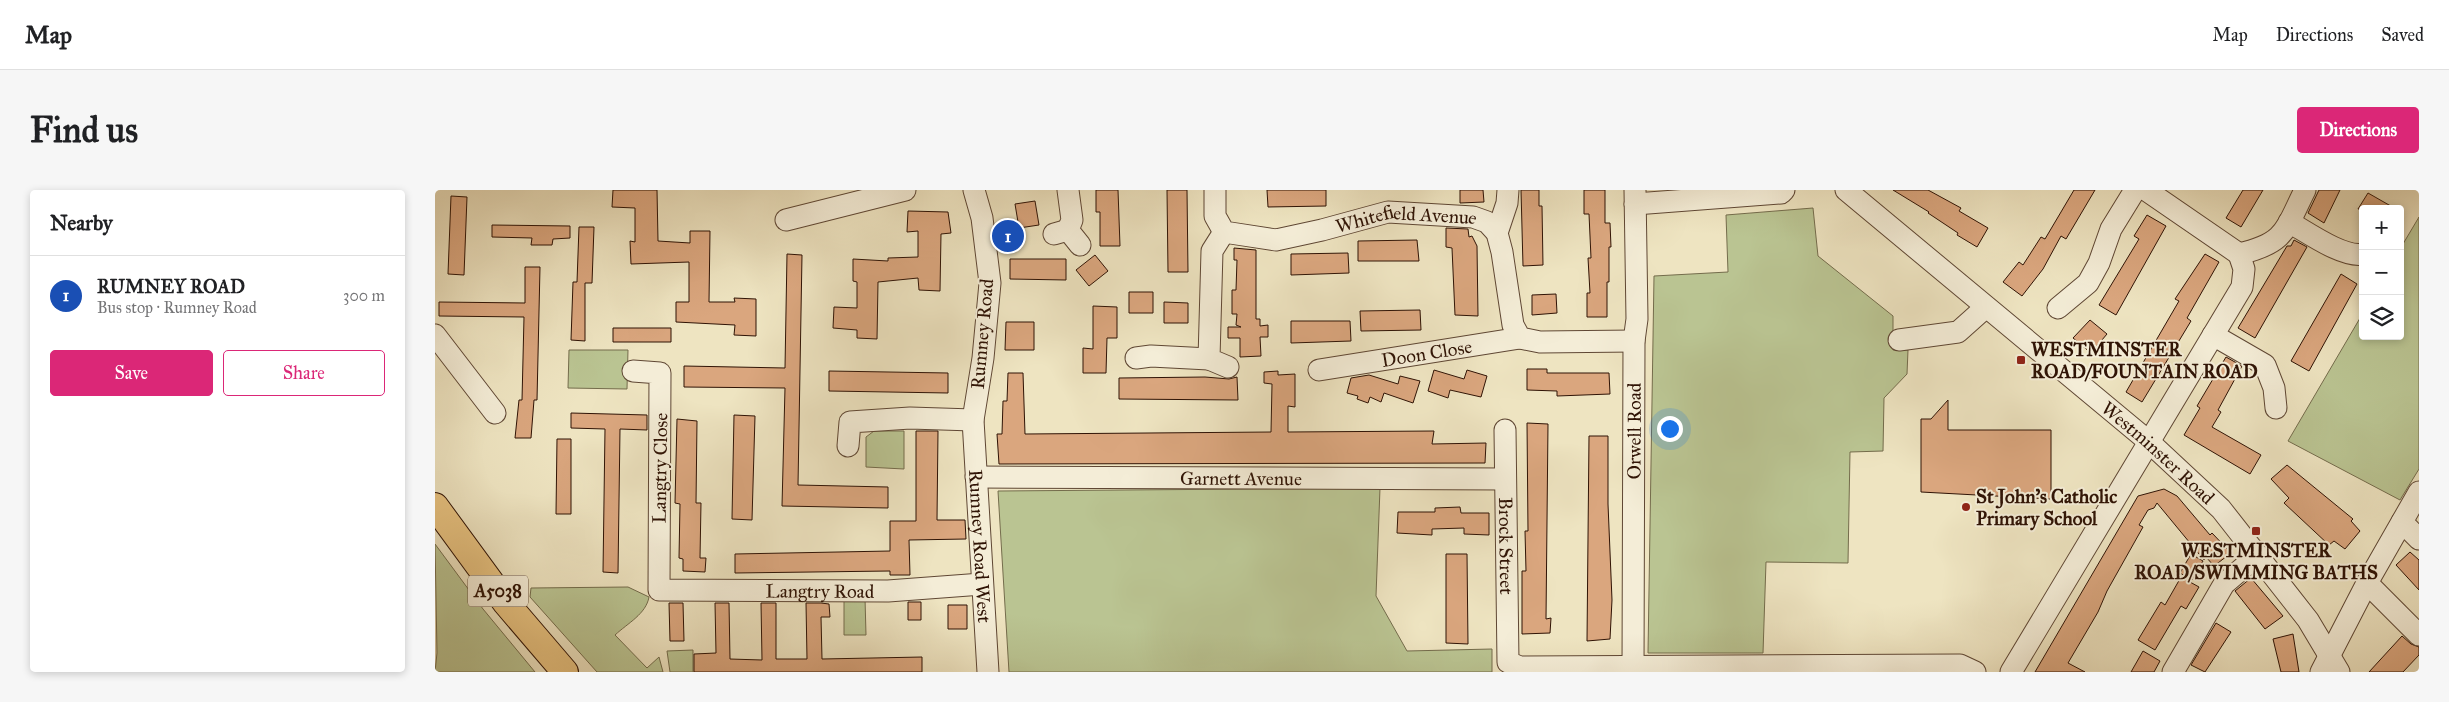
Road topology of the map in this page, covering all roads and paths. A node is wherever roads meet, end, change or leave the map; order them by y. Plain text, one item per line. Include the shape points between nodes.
1 (905, 190) edge
2 (974, 190) edge
3 (1068, 190) edge
4 (1215, 190) edge
5 (1508, 190) edge
6 (1784, 190) edge
7 (1846, 190) edge
8 (2135, 190) edge
9 (2146, 190) edge
10 (2305, 190) edge
11 (1635, 197) edge
12 (786, 220) dead end
13 (2289, 222) junction
14 (1224, 232) junction
15 (1497, 233) junction
16 (1067, 236) dead end
17 (2239, 254) junction
18 (2359, 261) edge
19 (1986, 306) junction
20 (2058, 308) dead end
21 (435, 335) edge
22 (2213, 335) junction
23 (1520, 338) junction
24 (1899, 340) dead end
25 (1635, 341) junction
26 (1145, 352) dead end
27 (633, 371) dead end
28 (1327, 375) dead end
29 (2276, 408) dead end
30 (495, 413) dead end
31 (973, 420) junction
32 (1505, 430) dead end
33 (2148, 440) junction
34 (848, 446) dead end
35 (976, 477) junction
36 (1505, 479) junction
37 (2419, 492) edge
38 (435, 506) edge
39 (2402, 522) junction
40 (2419, 539) edge
41 (2258, 555) junction
42 (2367, 583) junction
43 (982, 584) junction
44 (659, 590) joint
45 (2419, 635) edge
46 (1515, 667) edge
47 (2330, 667) edge
48 (1633, 669) edge
49 (565, 672) edge
50 (988, 672) edge
51 (1975, 672) edge
52 (2011, 672) edge
53 (2173, 672) edge

1 - 12 street
2 - 31 street, Rumney Road via 982,218 990,283
3 - 16 street via 1072,220
4 - 14 street via 1215,216
5 - 15 street
6 - 11 street
7 - 19 street, Westminster Road
8 - 20 street via 2111,229 2088,283
9 - 17 street
10 - 13 street
11 - 25 street, Orwell Road
13 - 17 street via 2279,239 2262,249
13 - 18 street
14 - 15 street, Whitefield Avenue via 1276,240 1388,212 1473,217 1487,222
14 - 26 street via 1212,250 1218,363
15 - 23 street, Whitefield Avenue via 1513,325
17 - 22 street via 2243,287
19 - 24 street via 1958,332
19 - 33 street, Westminster Road
21 - 30 street
22 - 29 street via 2265,365 2274,388
22 - 33 street
23 - 25 street via 1540,342
23 - 28 street, Doon Close
25 - 48 street, Orwell Road
27 - 44 street, Langtry Close via 660,373
31 - 34 street via 910,418 850,422
31 - 35 street, Rumney Road West
32 - 36 street, Brock Street
33 - 41 street, Westminster Road via 2221,509
33 - 52 street
35 - 36 street, Garnett Avenue
35 - 43 street, Rumney Road West
36 - 46 street, Brock Street
37 - 39 street
38 - 49 main road, A5038 via 506,603
39 - 40 street
39 - 42 street
41 - 47 street, Westminster Road via 2308,620
41 - 53 street via 2224,584
42 - 45 street
42 - 47 street
43 - 44 street, Langtry Road via 888,591
43 - 50 street, Rumney Road West
46 - 48 street
48 - 51 street via 1960,665

